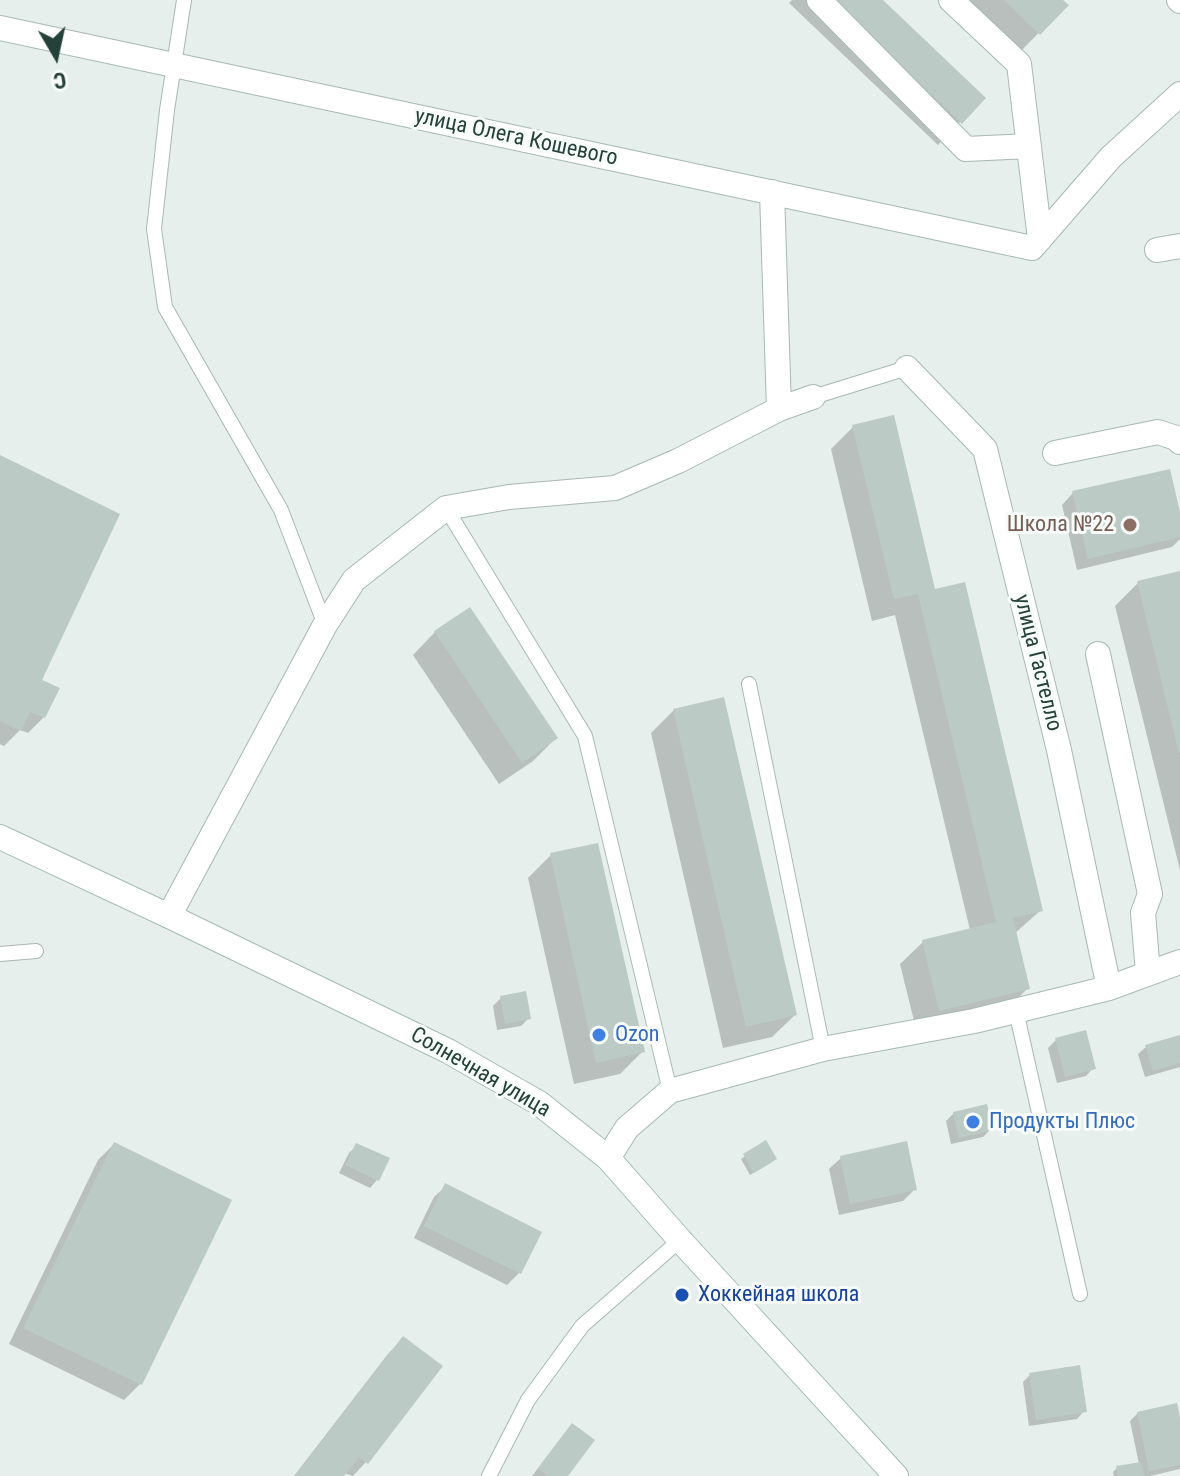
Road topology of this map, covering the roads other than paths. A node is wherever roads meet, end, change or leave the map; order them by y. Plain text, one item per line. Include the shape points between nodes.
1 (184, 0) edge
2 (819, 0) edge
3 (951, 0) edge
4 (0, 28) edge
5 (174, 64) junction
6 (1180, 94) edge
7 (1029, 146) junction
8 (772, 192) junction
9 (1036, 244) junction
10 (907, 368) joint
11 (813, 397) joint
12 (779, 409) junction
13 (1180, 442) edge
14 (1055, 453) dead end
15 (446, 508) junction
16 (325, 625) junction
17 (1098, 654) dead end
18 (749, 684) dead end
19 (0, 837) edge
20 (169, 916) junction
21 (36, 951) dead end
22 (0, 954) edge
23 (1180, 962) edge
24 (1148, 973) junction
25 (1109, 988) junction
26 (1016, 1011) junction
27 (823, 1049) junction
28 (670, 1091) junction
29 (608, 1158) junction
30 (680, 1240) junction
31 (1080, 1294) dead end
32 (489, 1476) edge
33 (896, 1476) edge

1 - 5 lane
2 - 7 street via 966,149
3 - 7 street via 1019,64
4 - 5 street, улица Олега Кошевого
5 - 8 street, улица Олега Кошевого
5 - 16 lane via 154,229 165,307 281,510
6 - 9 street via 1111,157
7 - 9 street
8 - 9 street, улица Олега Кошевого
8 - 12 street
10 - 11 lane
10 - 25 street, улица Гастелло via 985,449 1059,750
11 - 12 street
12 - 15 street via 615,488
13 - 14 street via 1158,432
15 - 16 street via 354,580
15 - 28 lane via 585,736
16 - 20 street
17 - 24 street via 1150,894 1143,913
18 - 27 lane
19 - 20 street, Солнечная улица
20 - 29 street, Солнечная улица via 448,1051 539,1103
21 - 22 lane
23 - 24 street
24 - 25 street
25 - 26 street
26 - 27 street
26 - 31 lane
27 - 28 street
28 - 29 street via 627,1128
29 - 30 street, Солнечная улица
30 - 32 lane via 582,1326 528,1400
30 - 33 street, Солнечная улица

